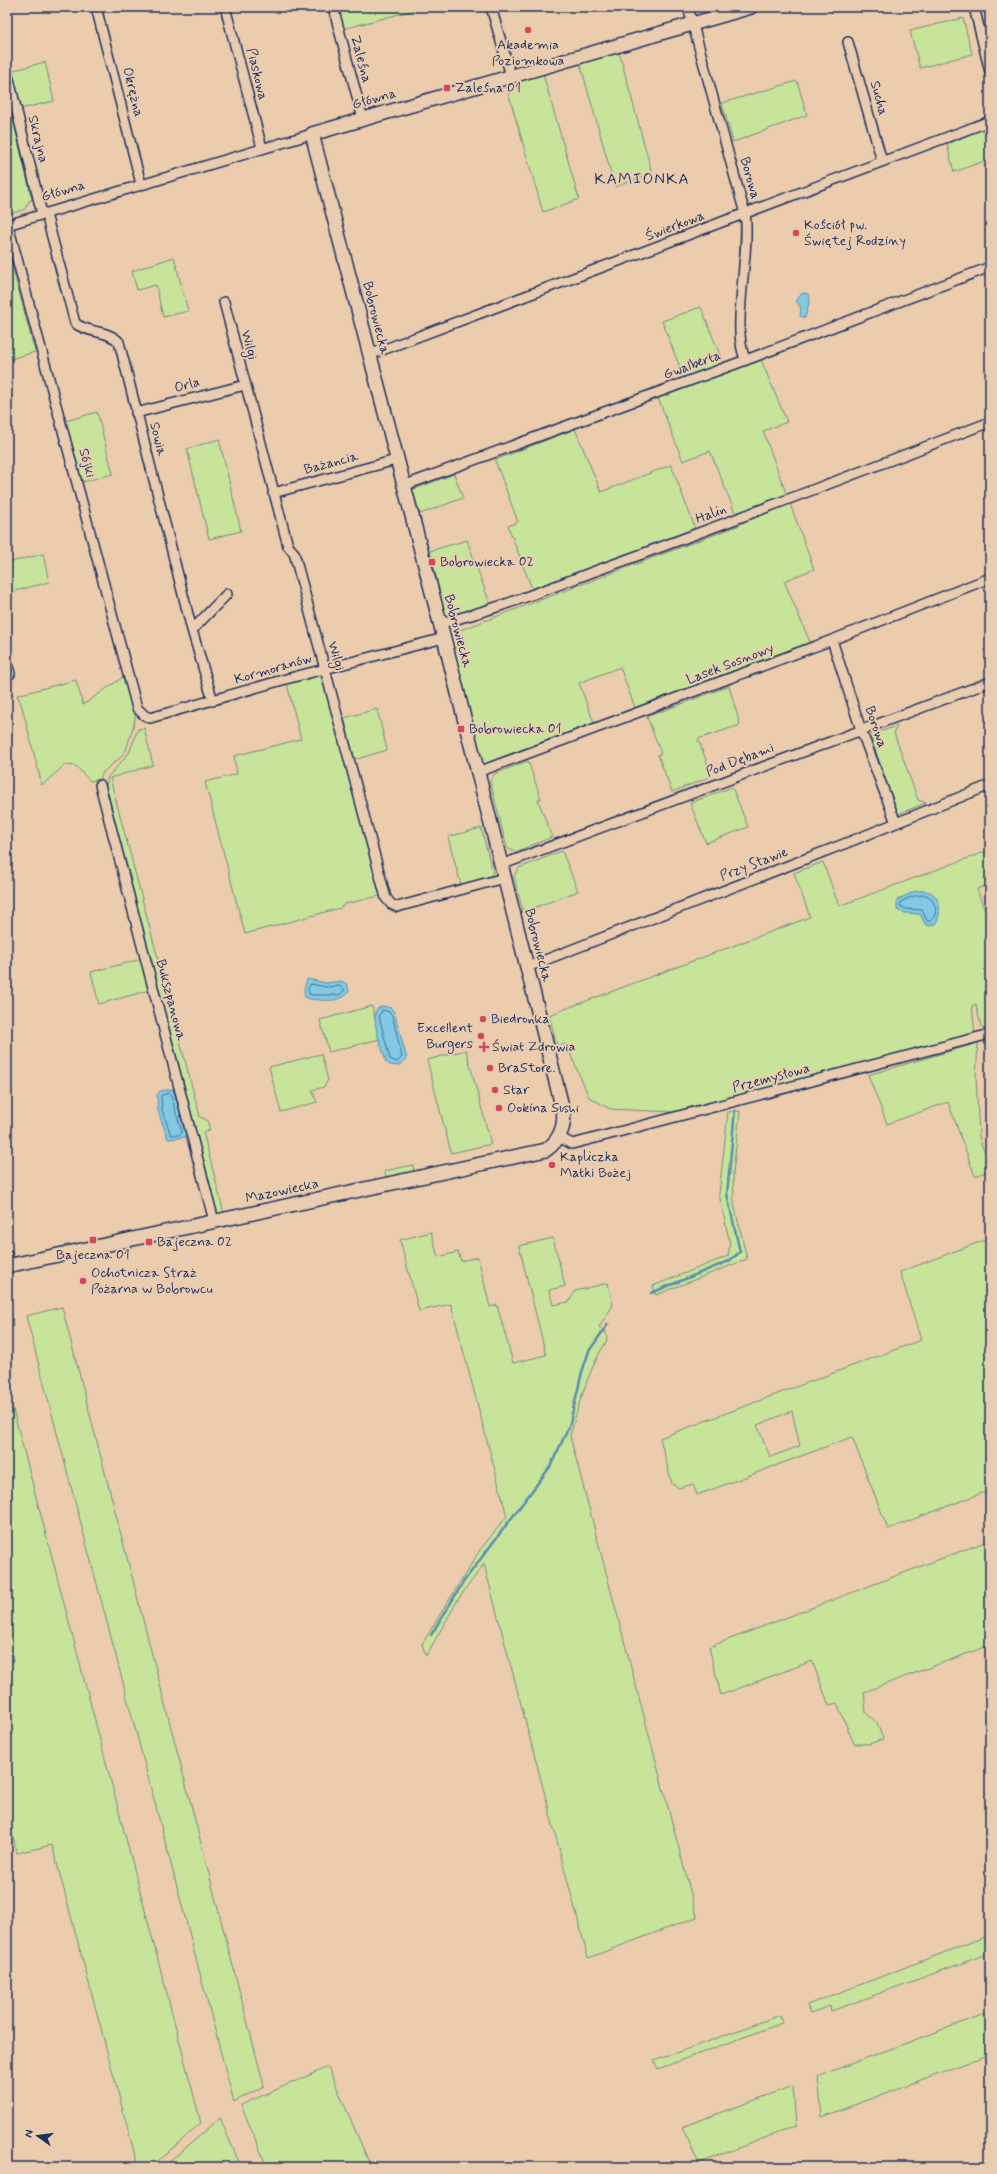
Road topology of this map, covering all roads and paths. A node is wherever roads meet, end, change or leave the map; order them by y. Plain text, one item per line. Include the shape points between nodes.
1 (96, 7) edge
2 (225, 7) edge
3 (333, 7) edge
4 (491, 7) edge
5 (688, 7) edge
6 (750, 7) edge
7 (974, 7) edge
8 (692, 24) junction
9 (848, 42) dead end
10 (7, 71) edge
11 (990, 72) edge
12 (511, 76) junction
13 (363, 119) junction
14 (990, 121) edge
15 (312, 134) junction
16 (262, 148) junction
17 (882, 161) junction
18 (141, 184) junction
19 (44, 213) junction
20 (745, 214) junction
21 (7, 225) edge
22 (990, 267) edge
23 (224, 302) dead end
24 (368, 355) junction
25 (746, 360) junction
26 (245, 385) junction
27 (136, 413) junction
28 (990, 422) edge
29 (396, 460) junction
30 (403, 486) junction
31 (273, 493) junction
32 (990, 578) edge
33 (227, 594) dead end
34 (440, 623) junction
35 (192, 630) junction
36 (444, 638) junction
37 (832, 640) junction
38 (7, 660) edge
39 (325, 669) junction
40 (10, 674) dead end
41 (990, 682) edge
42 (213, 701) junction
43 (137, 708) joint
44 (862, 730) junction
45 (478, 772) junction
46 (990, 785) edge
47 (100, 786) dead end
48 (896, 822) junction
49 (501, 865) junction
50 (504, 878) junction
51 (527, 967) junction
52 (990, 1034) edge
53 (559, 1137) junction
54 (214, 1222) junction
55 (8, 1262) edge

1 - 18 street, Okrężna
2 - 16 street, Piaskowa
3 - 13 street, Zaleśna
4 - 12 street
5 - 8 street, Borowa
6 - 8 street, Główna
7 - 11 street
8 - 12 street, Główna
8 - 20 street, Borowa
9 - 17 street, Sucha
10 - 19 street, Skrajna via 41,210
12 - 13 street, Główna
13 - 15 street, Główna
14 - 17 street, Świerkowa
15 - 16 street, Główna
15 - 24 street, Bobrowiecka
16 - 18 street, Główna
17 - 20 street, Świerkowa
18 - 19 street, Główna
19 - 21 street, Główna
19 - 27 street, Sowia via 75,323 79,327 112,337 119,342
20 - 24 street, Świerkowa
20 - 25 street, Borowa via 748,228 741,310 741,352
21 - 43 street, Sójki
22 - 25 street, Gwalberta
23 - 26 street, Wilgi
24 - 29 street, Bobrowiecka
25 - 30 street, Gwalberta
26 - 27 street, Orla
26 - 31 street, Wilgi
27 - 35 street, Sowia
28 - 34 street, Halin via 719,526 515,600
29 - 30 street, Bobrowiecka
29 - 31 street, Bażancia
30 - 34 street, Bobrowiecka
31 - 39 street, Wilgi via 288,546 294,553
32 - 37 street, Lasek Sosnowy
33 - 35 street
34 - 36 street, Bobrowiecka
35 - 42 street, Sowia
36 - 39 street, Kormoranów
36 - 45 street, Bobrowiecka
37 - 44 street, Borowa
37 - 45 street, Lasek Sosnowy
38 - 40 street
39 - 42 street, Kormoranów
39 - 50 street, Wilgi via 386,898 391,904 397,907
41 - 44 street, Pod Dębami
42 - 43 street, Kormoranów via 150,718
44 - 48 street, Borowa
44 - 49 street, Pod Dębami
45 - 49 street, Bobrowiecka
46 - 48 street, Przy Stawie
47 - 54 street, Bukszpanowa
48 - 51 street, Przy Stawie
49 - 50 street, Bobrowiecka
50 - 51 street, Bobrowiecka
51 - 53 street, Bobrowiecka via 563,1110 564,1122
52 - 53 street, Przemysłowa via 572,1144
53 - 54 street, Mazowiecka via 546,1150
54 - 55 street, Mazowiecka

